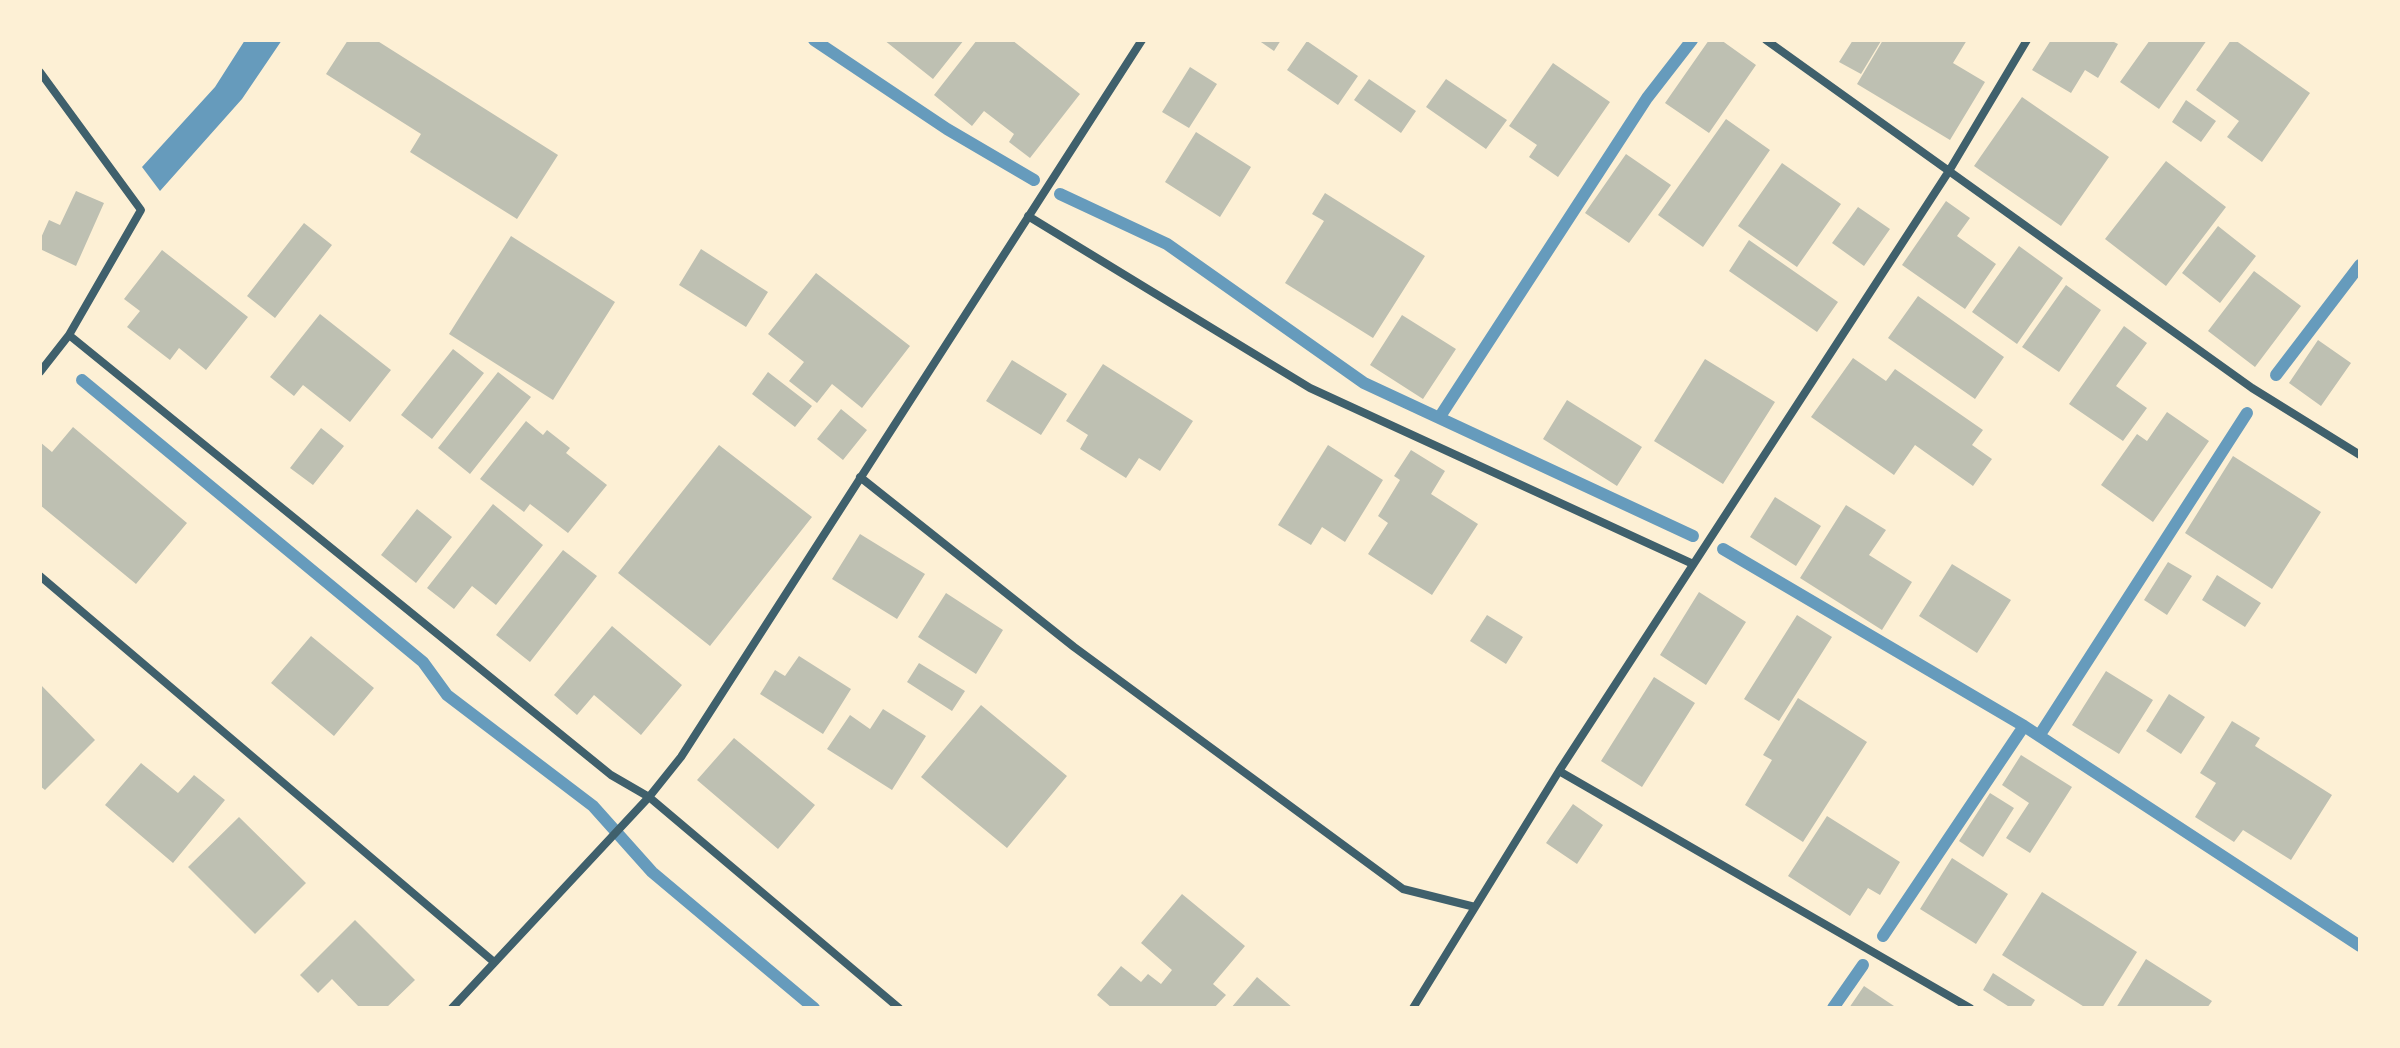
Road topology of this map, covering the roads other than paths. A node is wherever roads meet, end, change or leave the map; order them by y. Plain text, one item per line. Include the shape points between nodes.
1 (1142, 40) edge
2 (1766, 40) edge
3 (2027, 40) edge
4 (40, 72) edge
5 (1949, 171) junction
6 (1028, 216) junction
7 (69, 335) junction
8 (40, 372) edge
9 (2360, 455) edge
10 (860, 477) junction
11 (1693, 564) junction
12 (40, 576) edge
13 (1559, 771) junction
14 (649, 797) junction
15 (1475, 907) junction
16 (494, 962) junction
17 (452, 1008) edge
18 (899, 1008) edge
19 (1413, 1008) edge
20 (1970, 1008) edge

1 - 6 street
2 - 5 street
3 - 5 street
4 - 7 street via 141,210
5 - 9 street via 2252,388
5 - 11 street
6 - 10 street
6 - 11 street via 1310,388
7 - 8 street
7 - 14 street via 611,775
10 - 14 street via 681,757
10 - 15 street via 1074,647 1403,889
11 - 13 street
12 - 16 street
13 - 15 street
13 - 20 street
14 - 16 street
14 - 18 street
15 - 19 street
16 - 17 street

